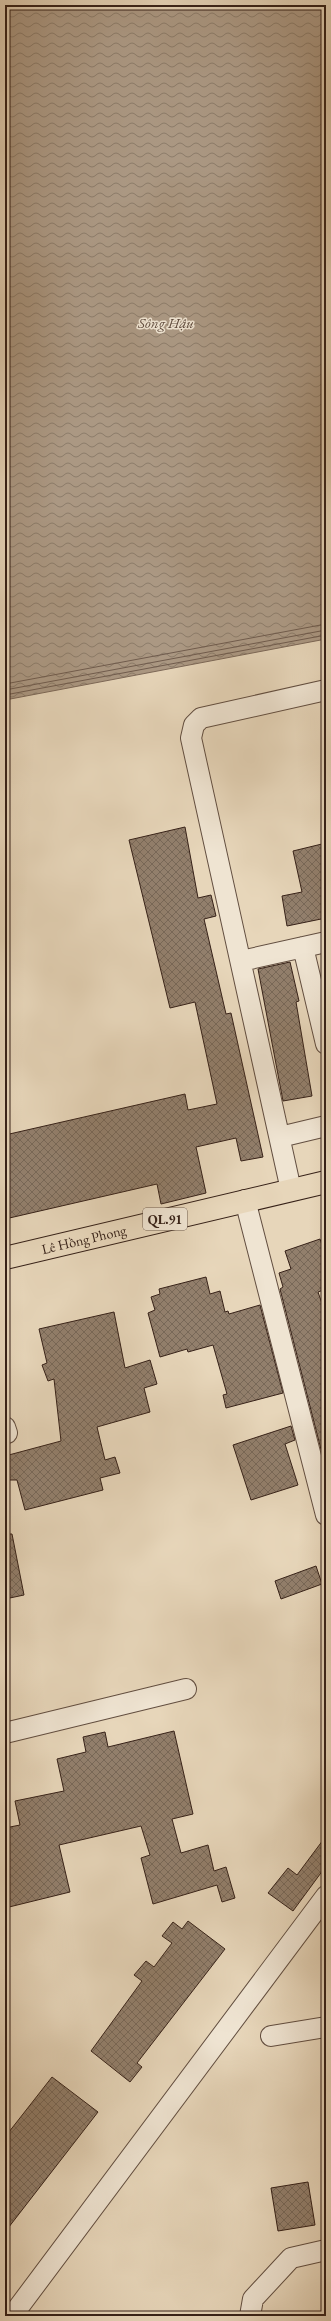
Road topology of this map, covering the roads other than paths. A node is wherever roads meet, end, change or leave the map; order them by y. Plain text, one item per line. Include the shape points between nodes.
1 (326, 690) edge
2 (326, 942) edge
3 (303, 947) junction
4 (241, 960) junction
5 (326, 1044) edge
6 (326, 1126) edge
7 (280, 1137) junction
8 (326, 1182) edge
9 (292, 1190) junction
10 (245, 1200) junction
11 (5, 1258) edge
12 (326, 1514) edge
13 (186, 1689) dead end
14 (5, 1733) edge
15 (326, 1896) edge
16 (326, 2027) edge
17 (271, 2036) dead end
18 (326, 2250) edge
19 (12, 2316) edge
20 (250, 2316) edge

1 - 4 street via 201,718 194,725 191,738
2 - 3 street
3 - 4 street
3 - 5 street
4 - 7 street
6 - 7 street
7 - 9 street
8 - 9 highway, Lê Hồng Phong / QL.91
9 - 10 highway, Lê Hồng Phong / QL.91
10 - 11 highway, Lê Hồng Phong / QL.91
10 - 12 street
13 - 14 street
15 - 19 street
16 - 17 street
18 - 20 street via 291,2258 253,2299

